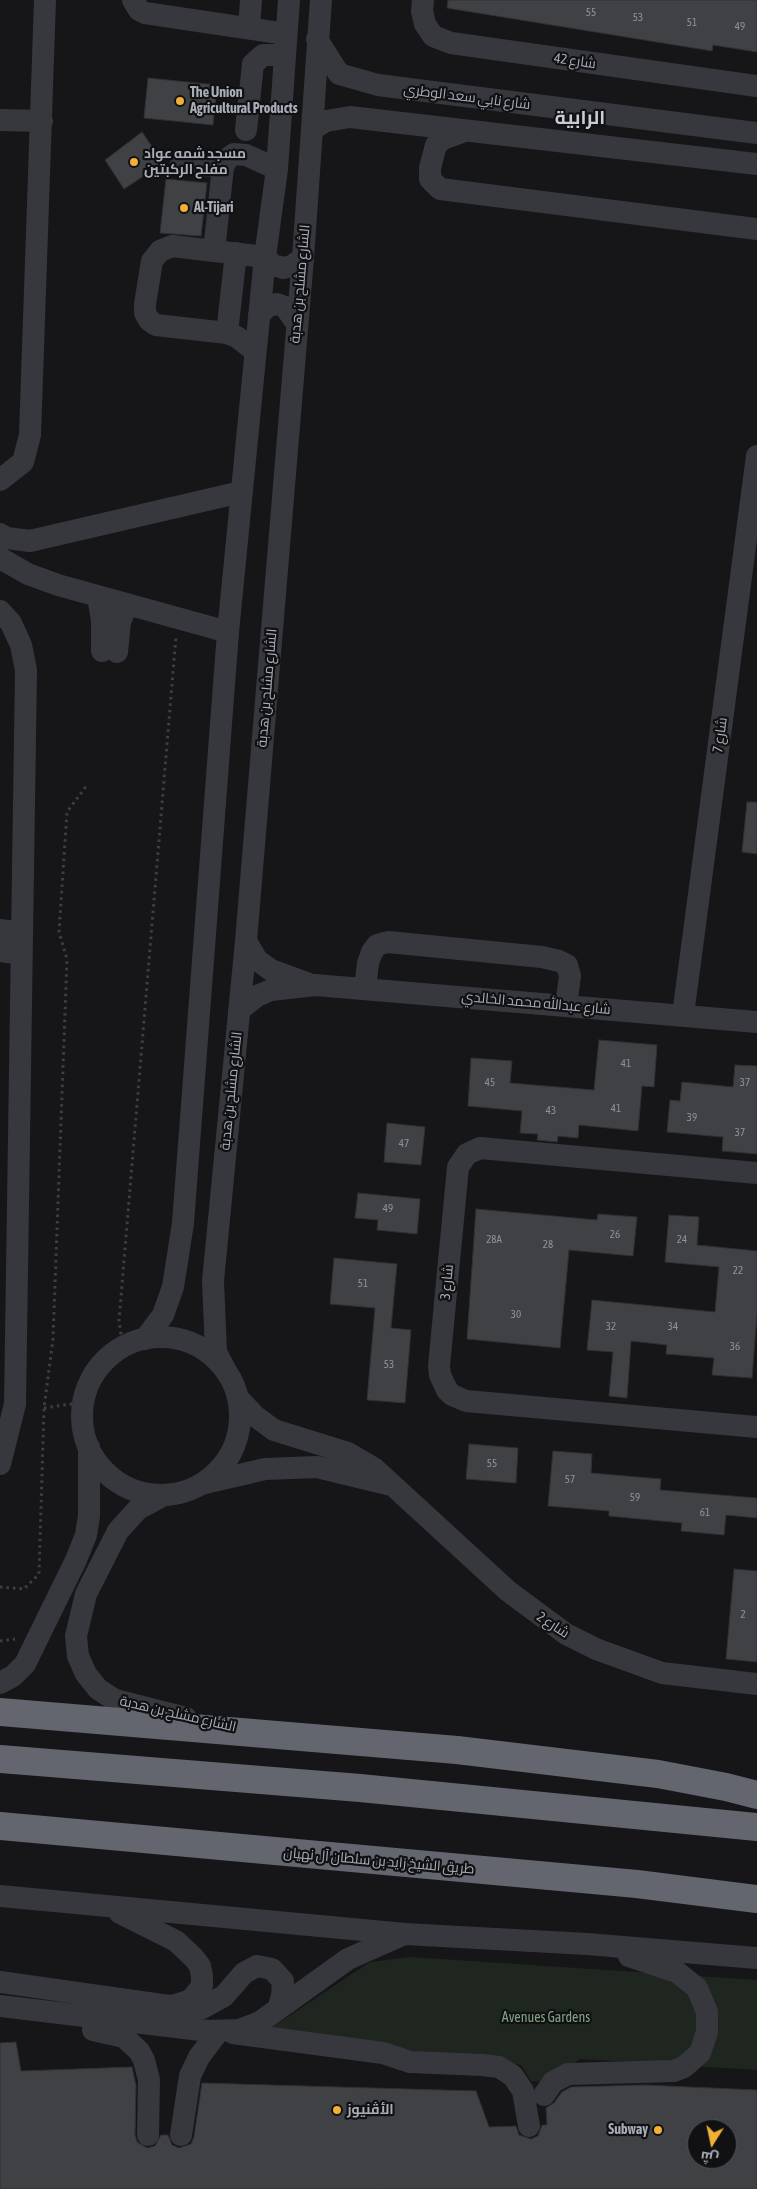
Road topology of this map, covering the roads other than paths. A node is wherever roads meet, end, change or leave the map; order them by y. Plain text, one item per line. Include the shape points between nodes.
1 (45, 0) edge
2 (133, 0) edge
3 (251, 0) edge
4 (289, 0) edge
5 (321, 0) edge
6 (423, 0) edge
7 (250, 27) junction
8 (318, 39) junction
9 (286, 44) junction
10 (757, 86) edge
11 (647, 119) junction
12 (0, 120) edge
13 (42, 121) junction
14 (312, 128) junction
15 (246, 130) dead end
16 (465, 131) junction
17 (757, 133) edge
18 (642, 152) junction
19 (181, 163) dead end
20 (757, 164) edge
21 (223, 167) junction
22 (276, 169) junction
23 (757, 229) edge
24 (225, 252) junction
25 (265, 257) junction
26 (303, 258) junction
27 (259, 315) junction
28 (297, 324) junction
29 (226, 333) junction
30 (256, 352) junction
31 (757, 456) edge
32 (0, 480) edge
33 (241, 492) junction
34 (0, 534) edge
35 (752, 534) edge
36 (0, 558) edge
37 (98, 596) junction
38 (127, 604) junction
39 (0, 611) edge
40 (228, 632) junction
41 (246, 941) junction
42 (11, 942) edge
43 (315, 985) junction
44 (365, 989) junction
45 (566, 1005) junction
46 (239, 1010) junction
47 (682, 1015) junction
48 (757, 1022) edge
49 (757, 1173) edge
50 (8, 1305) edge
51 (145, 1338) junction
52 (227, 1373) junction
53 (238, 1398) junction
54 (757, 1427) edge
55 (89, 1448) junction
56 (0, 1464) edge
57 (200, 1484) junction
58 (390, 1485) junction
59 (164, 1495) junction
60 (0, 1683) edge
61 (757, 1684) edge
62 (0, 1712) edge
63 (254, 1731) junction
64 (0, 1759) edge
65 (757, 1795) edge
66 (0, 1826) edge
67 (757, 1827) edge
68 (83, 1834) junction
69 (0, 1837) edge
70 (0, 1896) edge
71 (757, 1898) edge
72 (111, 1908) junction
73 (404, 1934) junction
74 (587, 1944) junction
75 (757, 1958) edge
76 (0, 1982) edge
77 (162, 2005) junction
78 (0, 2006) edge
79 (278, 2008) junction
80 (36, 2010) junction
81 (222, 2032) junction
82 (544, 2096) dead end
83 (534, 2125) dead end
84 (181, 2134) dead end
85 (148, 2135) dead end

1 - 13 street
2 - 7 street via 145,13
3 - 7 street
4 - 9 street
5 - 8 street, الشارع مشلح بن هدبة
6 - 10 street, شارع 42 via 425,24 433,36 451,43
7 - 9 street
8 - 11 street, شارع نابي سعد الوطري via 339,74 378,85
8 - 14 street, الشارع مشلح بن هدبة
9 - 15 street via 263,55 253,64
9 - 22 street
11 - 17 street, شارع نابي سعد الوطري
11 - 18 street via 632,134 634,146
12 - 13 street
13 - 32 street via 30,435 23,462
14 - 16 street via 326,121 350,117
14 - 26 street, الشارع مشلح بن هدبة
16 - 18 street
16 - 23 street via 436,145 430,179 440,189
18 - 20 street
19 - 21 street
21 - 22 street via 227,159 240,154
21 - 24 street
22 - 25 street
24 - 25 street
24 - 29 street
24 - 29 street via 172,246 160,251 152,261 145,313 156,325
25 - 26 street via 273,265 283,268
25 - 27 street
26 - 28 street, الشارع مشلح بن هدبة
27 - 28 street via 268,306 277,304 289,311
27 - 30 street
28 - 41 street, الشارع مشلح بن هدبة
29 - 30 street via 237,337
30 - 33 street
31 - 35 street, شارع 7
33 - 34 street via 30,542
33 - 40 street
35 - 47 street, شارع 7
36 - 37 street via 28,574
37 - 38 street
37 - 38 street via 110,651
38 - 40 street
39 - 42 street via 11,623 21,645 26,670
40 - 51 street via 183,1223 173,1286 164,1315
41 - 43 street, شارع عبدالله محمد الخالدي via 257,960 271,970
41 - 46 street, الشارع مشلح بن هدبة
42 - 50 street
43 - 44 street, شارع عبدالله محمد الخالدي
43 - 46 street, شارع عبدالله محمد الخالدي via 271,990
44 - 45 street, شارع عبدالله محمد الخالدي
44 - 45 street via 372,952 377,945 388,942 559,961 567,965 570,976
45 - 47 street, شارع عبدالله محمد الخالدي
46 - 52 street, الشارع مشلح بن هدبة via 213,1281 216,1352
47 - 48 street, شارع عبدالله محمد الخالدي
49 - 54 street, شارع 3 via 480,1148 466,1154 458,1167 439,1366 447,1390 466,1401
50 - 56 street via 15,1404
51 - 52 street via 169,1338 192,1343 212,1355
51 - 55 street via 123,1347 104,1361 91,1379 84,1402 83,1425
52 - 53 street
53 - 57 street via 237,1438 217,1472
53 - 58 street, شارع 2 via 274,1430 348,1453 375,1470
55 - 59 street via 98,1464 120,1482 146,1493
55 - 60 street via 86,1535 25,1664
57 - 58 street, شارع 2 via 265,1469 316,1467
57 - 59 street via 183,1492
58 - 61 street, شارع 2 via 454,1539 508,1591 566,1634 596,1649 662,1673
59 - 63 street, الشارع مشلح بن هدبة via 138,1509 110,1544 86,1594 79,1617 76,1636 78,1656 98,1689 115,1700
62 - 63 highway
63 - 65 highway via 457,1750 658,1774
64 - 67 highway via 360,1788
66 - 68 highway, طريق الشيخ زايد بن سلطان آل نهيان
68 - 69 highway
68 - 71 highway, طريق الشيخ زايد بن سلطان آل نهيان via 637,1884
70 - 72 street
72 - 73 street
72 - 77 street via 176,1942 200,1966 202,1986 197,1994 184,2004
73 - 74 street
73 - 79 street via 348,1959
74 - 75 street
74 - 82 street via 665,1967 688,1978 697,1988 707,2012 705,2043 693,2061 674,2071 568,2074 553,2082
76 - 77 street
77 - 79 street via 190,2010 202,2008 224,1996 244,1972 258,1966 272,1969 283,1981
78 - 80 street
79 - 81 street via 250,2027
80 - 81 street
80 - 85 street via 67,2026 124,2037 139,2051 148,2070
81 - 83 street via 383,2053 411,2048 505,2059 523,2070 533,2086
81 - 84 street via 199,2057 190,2076

